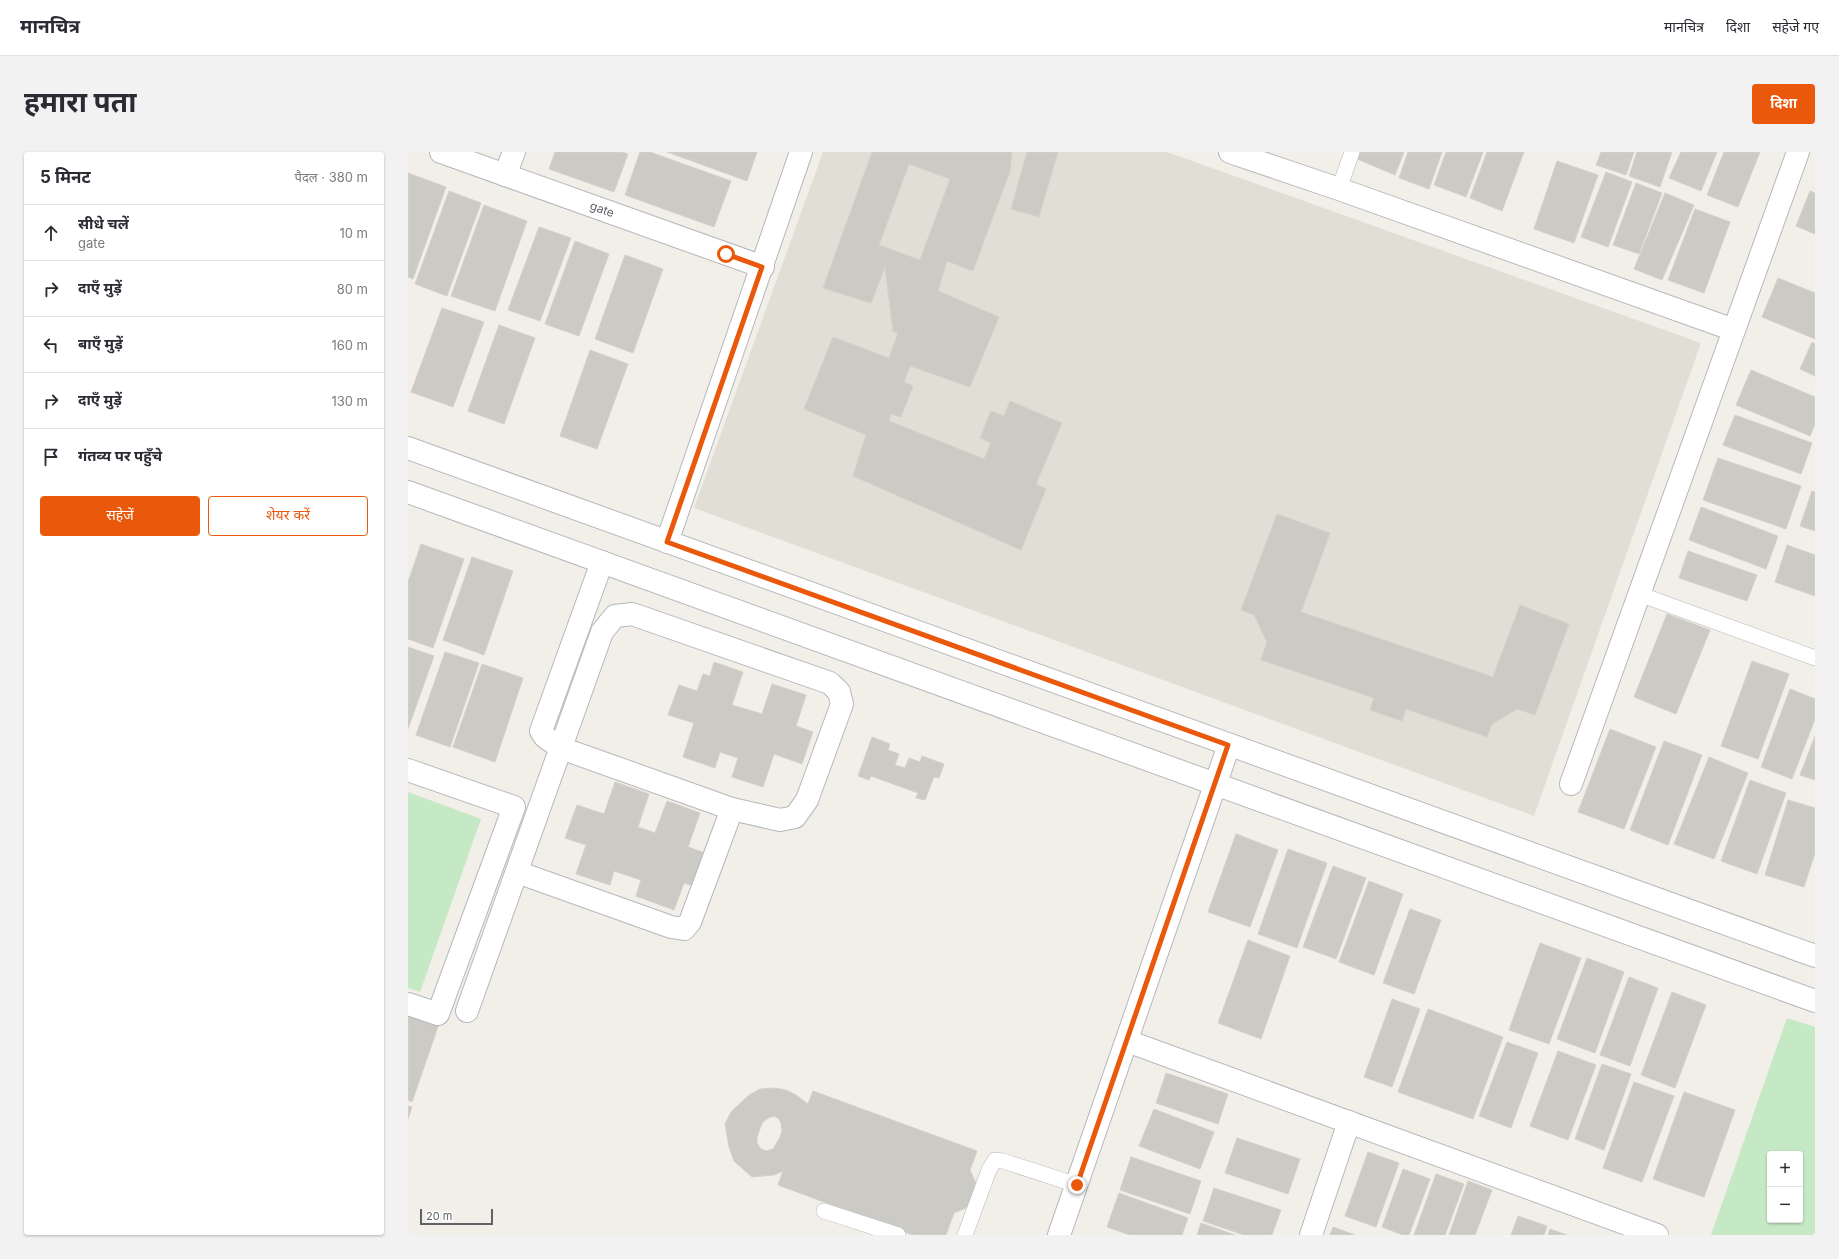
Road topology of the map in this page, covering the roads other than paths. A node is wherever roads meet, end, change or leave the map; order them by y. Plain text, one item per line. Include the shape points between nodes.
1 (441, 152) edge
2 (514, 152) edge
3 (801, 152) edge
4 (1230, 152) edge
5 (1352, 152) edge
6 (1798, 152) edge
7 (506, 175) junction
8 (1339, 189) junction
9 (762, 267) junction
10 (1734, 330) junction
11 (408, 448) edge
12 (408, 492) edge
13 (667, 542) junction
14 (602, 562) junction
15 (1639, 594) junction
16 (1815, 658) edge
17 (1228, 745) junction
18 (561, 748) junction
19 (408, 770) edge
20 (1215, 784) junction
21 (1571, 784) dead end
22 (732, 809) junction
23 (517, 872) junction
24 (1815, 956) edge
25 (1815, 1001) edge
26 (408, 1004) edge
27 (467, 1011) dead end
28 (1127, 1041) junction
29 (1349, 1122) junction
30 (1077, 1185) junction
31 (824, 1211) dead end
32 (898, 1235) edge
33 (965, 1235) edge
34 (1059, 1235) edge
35 (1311, 1235) edge
36 (1657, 1235) edge

1 - 7 street, gate
2 - 7 street
3 - 9 street
4 - 8 street
5 - 8 lane
6 - 10 street
7 - 9 street, gate
8 - 10 street
9 - 13 street
10 - 15 street
11 - 13 street
12 - 14 street
13 - 17 street
14 - 18 street via 541,731 545,738
14 - 20 street
15 - 16 lane
15 - 21 street
17 - 20 street
17 - 24 street
18 - 22 street
18 - 22 street via 602,632 615,616 632,614 830,683 839,692 842,704 807,800 795,817 780,820
18 - 23 street
19 - 26 street via 514,807 438,1014
20 - 25 street
20 - 28 street
22 - 23 street via 690,922 684,929 671,927
23 - 27 street
28 - 29 street
28 - 30 street
29 - 35 street
29 - 36 street
30 - 33 lane via 995,1160
30 - 34 street
31 - 32 lane

